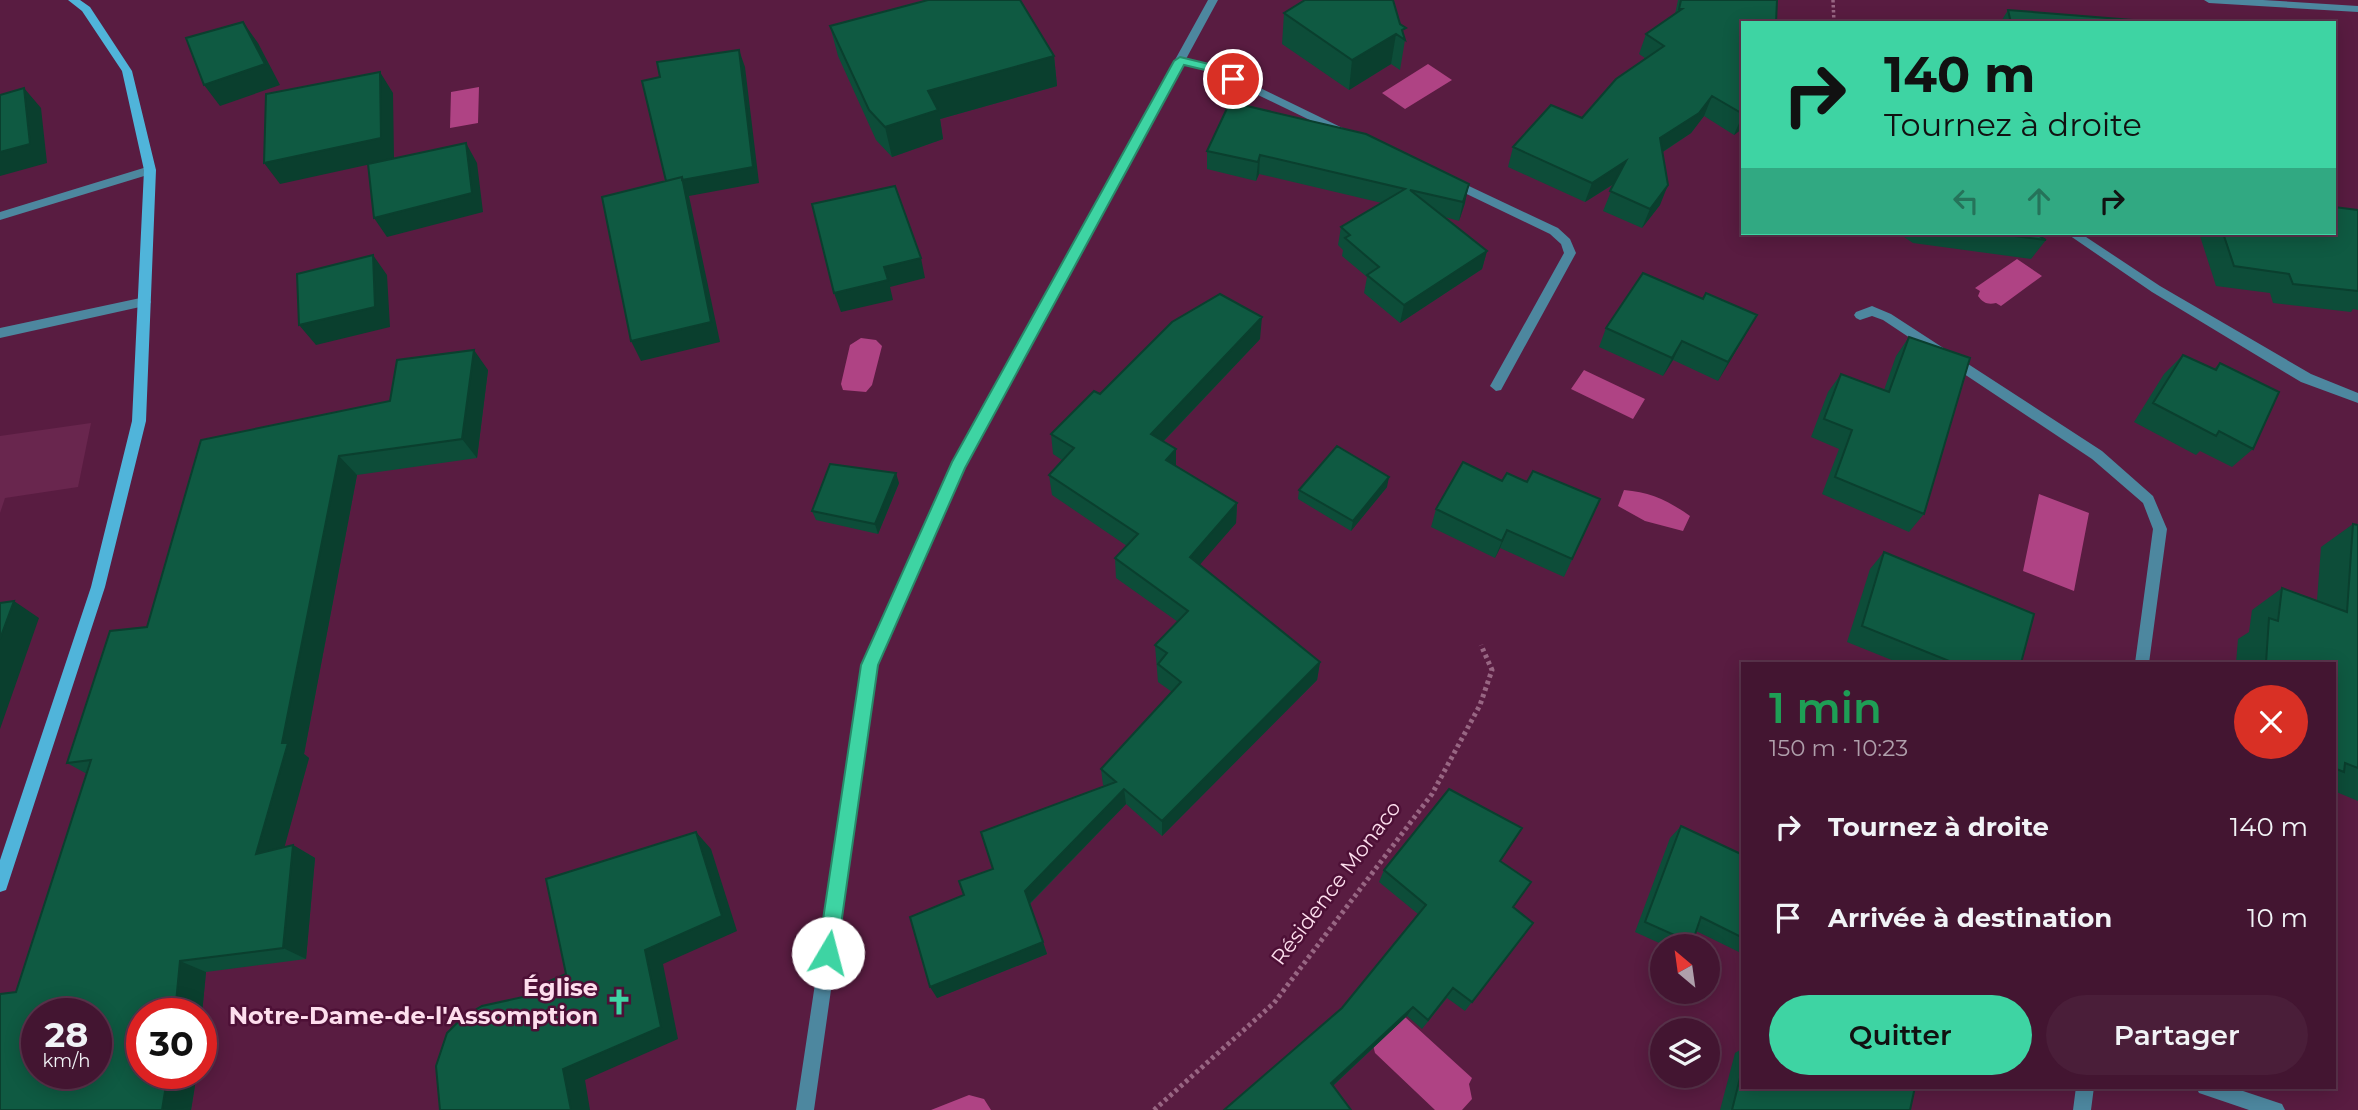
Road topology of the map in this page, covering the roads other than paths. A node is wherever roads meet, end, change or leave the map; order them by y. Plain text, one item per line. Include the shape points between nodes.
1 (73, 0) edge
2 (1213, 0) edge
3 (2209, 0) edge
4 (2358, 9) edge
5 (1180, 61) junction
6 (1369, 143) edge
7 (150, 170) junction
8 (1443, 178) edge
9 (0, 216) edge
10 (2075, 235) edge
11 (145, 302) junction
12 (1860, 315) dead end
13 (0, 334) edge
14 (1496, 386) dead end
15 (2358, 398) edge
16 (2142, 662) edge
17 (0, 884) edge
18 (2085, 1089) edge
19 (2211, 1089) edge
20 (805, 1110) edge
21 (2082, 1110) edge
22 (2276, 1110) edge

1 - 7 main road via 86,9 127,71
2 - 5 street
3 - 4 street
5 - 6 street via 1209,67
5 - 20 street via 958,466 870,665
7 - 9 street
7 - 11 main road
8 - 14 street via 1554,231 1570,253
10 - 15 street via 2306,378
11 - 13 street
11 - 17 main road via 139,421 99,587
12 - 16 street via 1872,311 1887,317 2097,455 2148,500 2160,529
18 - 21 street
19 - 22 street

